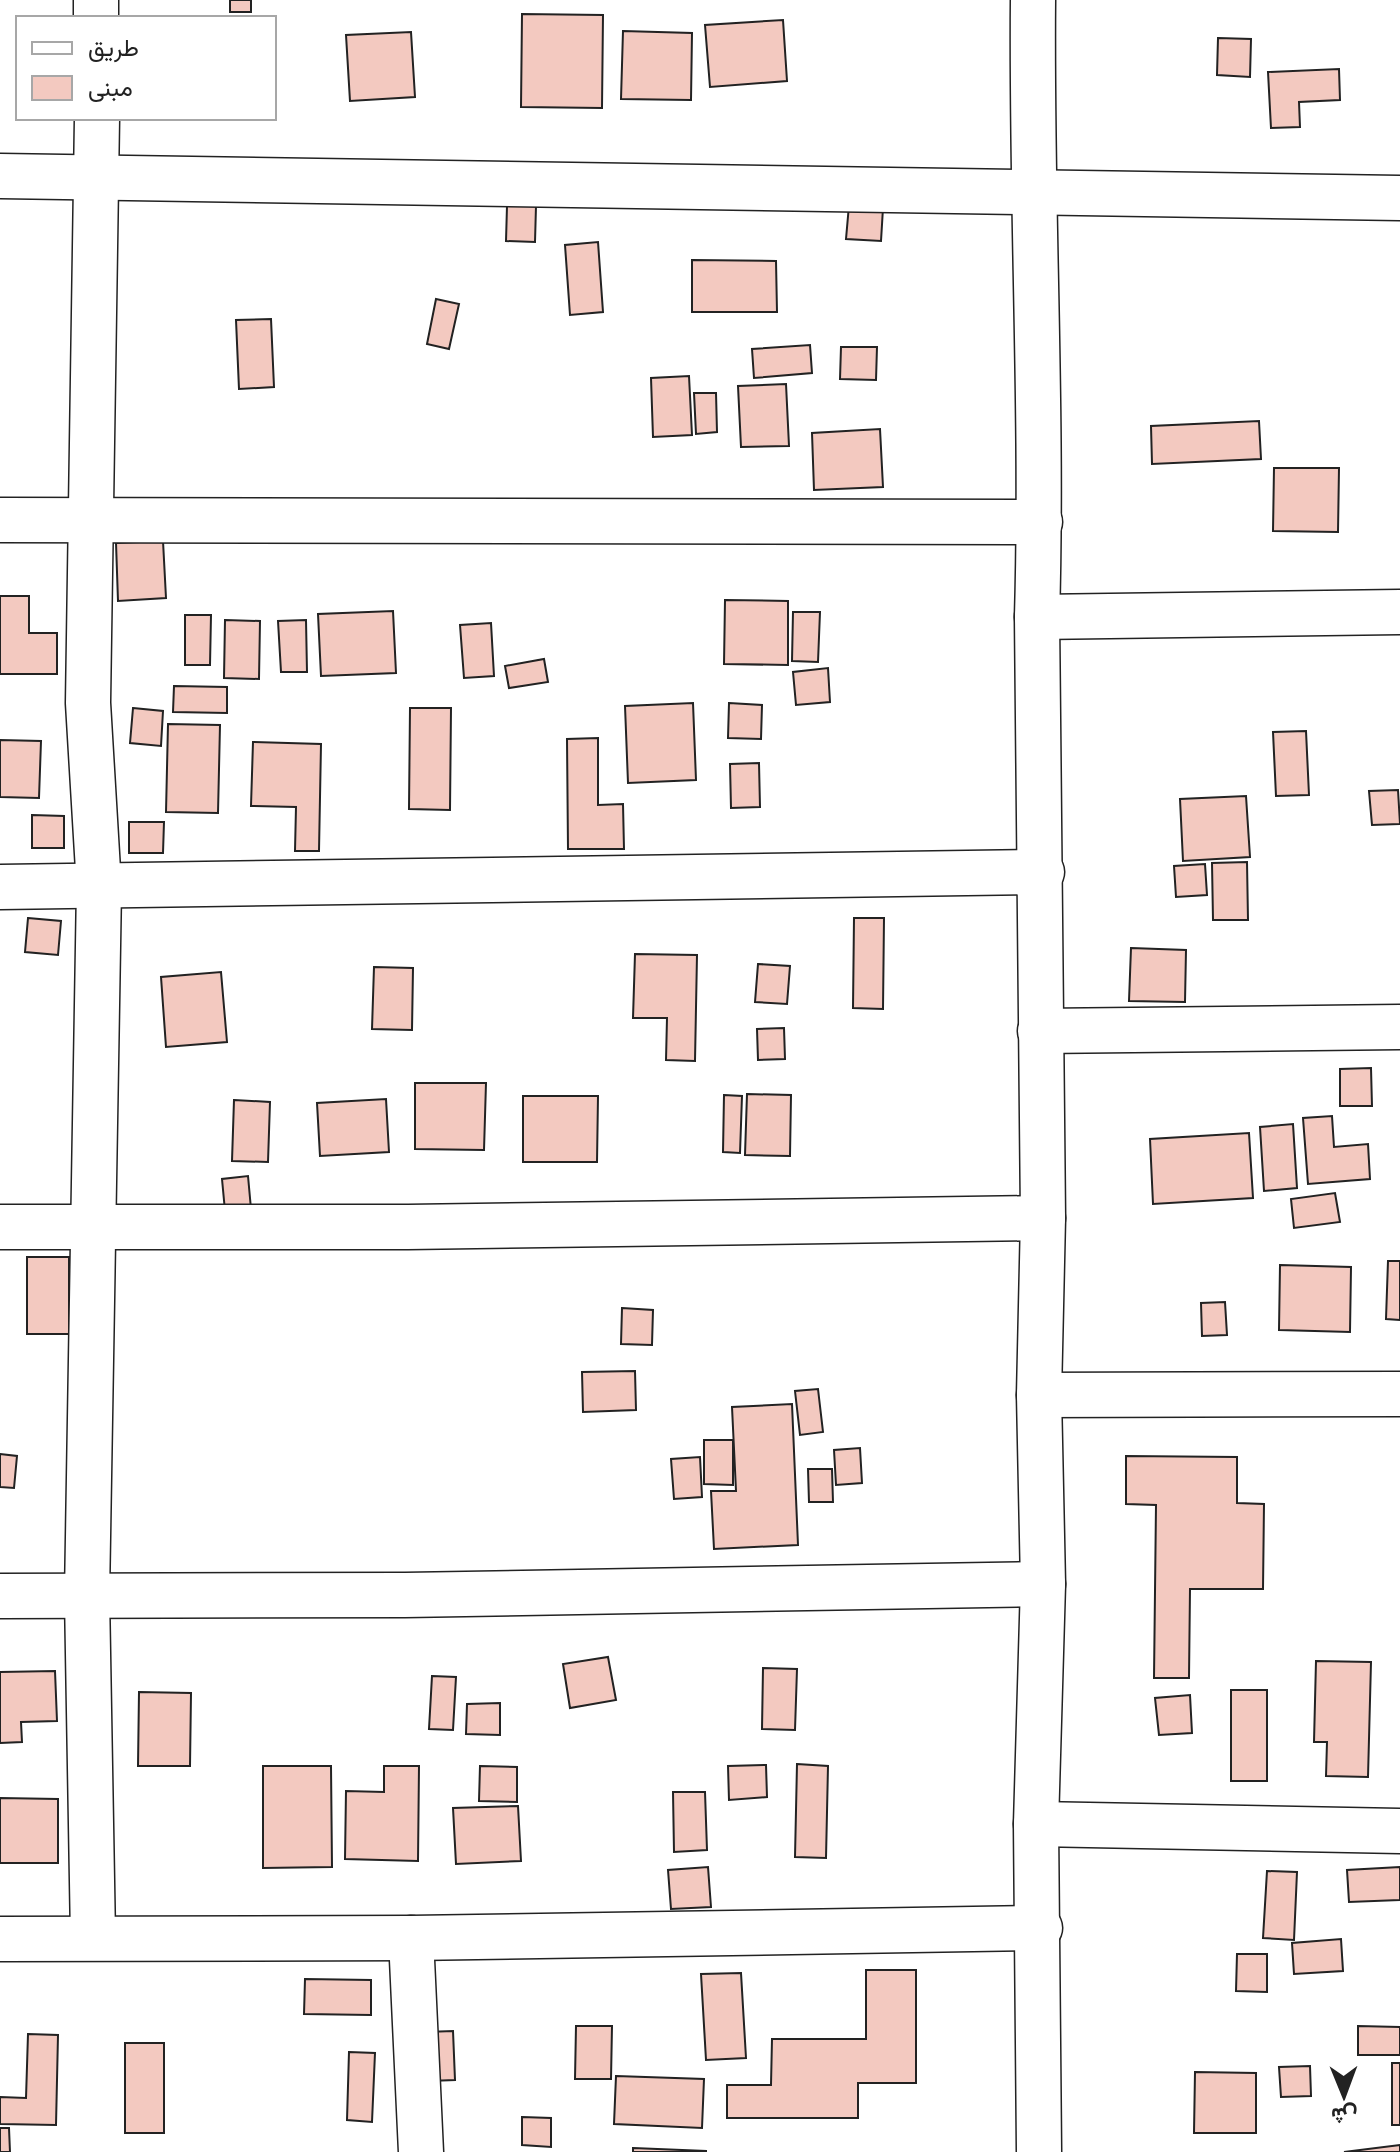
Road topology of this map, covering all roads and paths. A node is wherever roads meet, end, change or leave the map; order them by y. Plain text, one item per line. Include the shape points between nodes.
1 (1033, 0) edge
2 (97, 120) edge
3 (0, 176) edge
4 (97, 176) junction
5 (1032, 190) junction
6 (1400, 198) edge
7 (0, 520) edge
8 (91, 521) junction
9 (1040, 522) junction
10 (1400, 612) edge
11 (1037, 617) junction
12 (1042, 872) junction
13 (0, 887) edge
14 (99, 887) junction
15 (1400, 1027) edge
16 (1040, 1031) junction
17 (1043, 1218) junction
18 (91, 1226) junction
19 (0, 1227) edge
20 (1400, 1394) edge
21 (1039, 1395) junction
22 (1043, 1584) junction
23 (0, 1596) edge
24 (87, 1596) junction
25 (1036, 1824) junction
26 (1400, 1831) edge
27 (1040, 1928) junction
28 (93, 1938) junction
29 (411, 1938) junction
30 (0, 1939) edge
31 (421, 2152) edge
32 (1039, 2152) edge

1 - 5 street
2 - 4 street
3 - 4 street
4 - 5 street
4 - 8 street
5 - 6 street
5 - 9 street
7 - 8 street
8 - 9 street
8 - 14 street via 88,703
9 - 11 street
10 - 11 street
11 - 12 street
12 - 14 street
12 - 16 street
13 - 14 street
14 - 18 street
15 - 16 street
16 - 17 street
17 - 18 street
17 - 21 street
18 - 19 street
18 - 24 street
20 - 21 street
21 - 22 street
22 - 24 street
22 - 25 street
23 - 24 street
24 - 28 street
25 - 26 street
25 - 27 street
27 - 29 street
27 - 32 street
28 - 29 street
28 - 30 street
29 - 31 street

